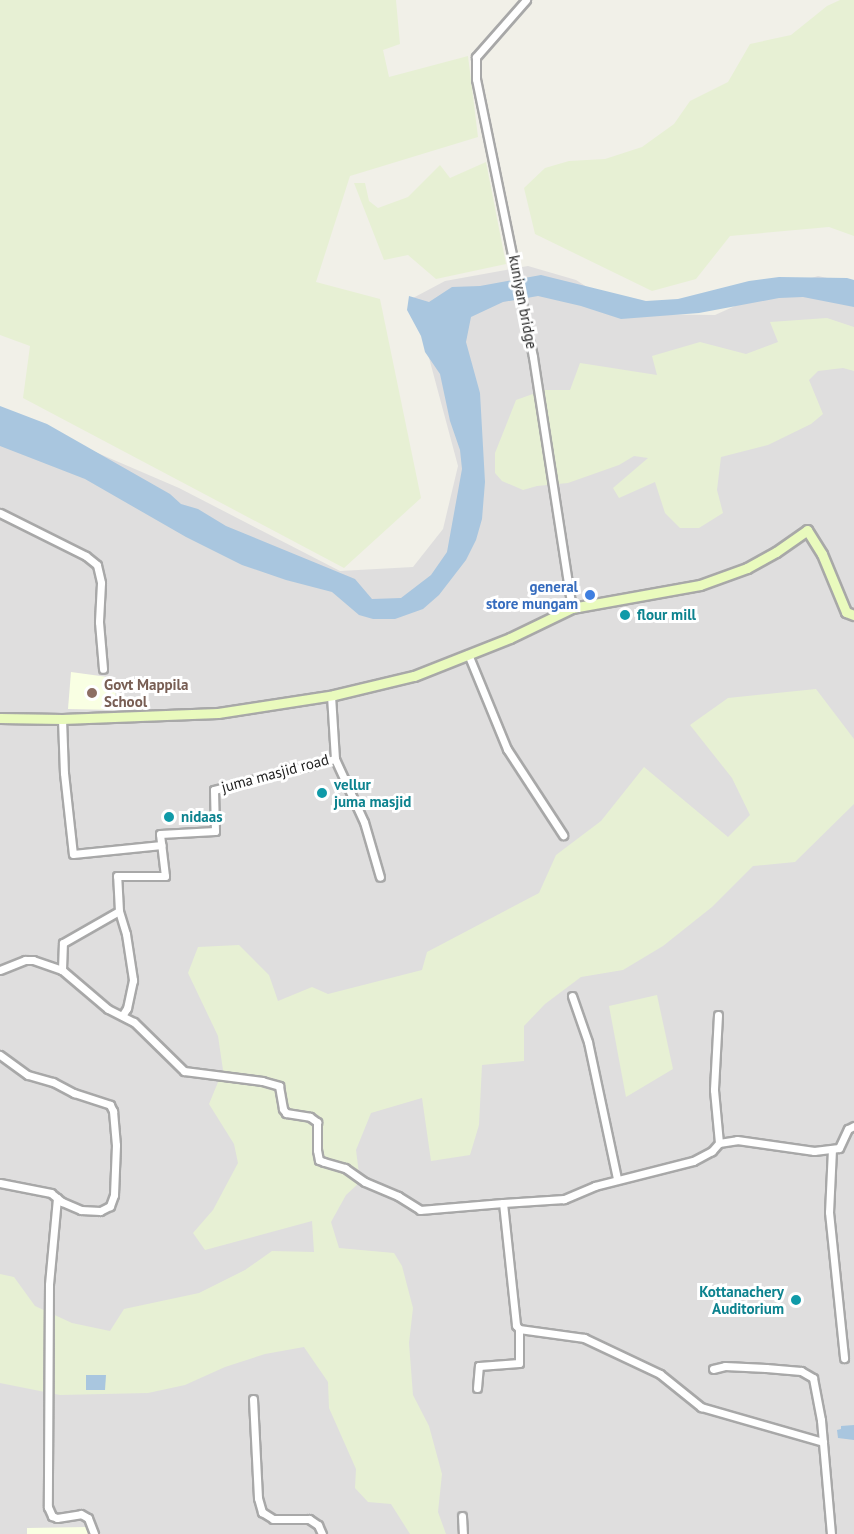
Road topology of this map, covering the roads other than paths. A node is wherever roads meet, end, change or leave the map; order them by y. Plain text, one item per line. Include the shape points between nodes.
1 (526, 0) edge
2 (0, 513) edge
3 (572, 608) junction
4 (854, 615) edge
5 (468, 654) junction
6 (103, 669) dead end
7 (331, 696) junction
8 (0, 718) edge
9 (62, 719) junction
10 (335, 759) junction
11 (563, 835) dead end
12 (162, 845) junction
13 (380, 877) dead end
14 (119, 911) junction
15 (0, 970) edge
16 (62, 970) junction
17 (572, 996) dead end
18 (718, 1015) dead end
19 (122, 1016) junction
20 (0, 1055) edge
21 (854, 1126) edge
22 (719, 1143) junction
23 (832, 1149) junction
24 (617, 1179) junction
25 (0, 1183) edge
26 (57, 1198) junction
27 (503, 1203) junction
28 (519, 1329) junction
29 (844, 1358) dead end
30 (713, 1369) dead end
31 (477, 1388) dead end
32 (253, 1399) dead end
33 (823, 1442) junction
34 (462, 1516) dead end
35 (94, 1534) edge
36 (322, 1534) edge
37 (463, 1534) edge
38 (831, 1534) edge

1 - 3 street, kuniyan bridge via 480,51 475,63 533,357
2 - 6 street via 87,556 97,565
3 - 4 main road via 700,585 747,568 807,530 822,554 846,612
3 - 5 main road
5 - 7 main road via 414,676
5 - 11 street via 507,749
7 - 9 main road via 218,713
7 - 10 street, juma masjid road
8 - 9 main road
9 - 12 street via 73,854
10 - 12 street, juma masjid road via 214,790 215,831 160,834
10 - 13 street via 364,822
12 - 14 street via 165,876 117,876
14 - 16 street via 63,943
14 - 19 street via 133,980 128,1008
15 - 16 street via 33,960
16 - 19 street
17 - 24 street via 588,1042
18 - 22 street via 714,1090
19 - 27 street via 135,1022 184,1071 279,1086 286,1113 317,1122 319,1160 345,1168 420,1210
20 - 26 street via 28,1075 110,1105 113,1111 115,1172 110,1206 100,1211 81,1210
21 - 23 street via 848,1129 839,1148
22 - 23 street via 746,1140 814,1151
22 - 24 street via 693,1161
23 - 29 street via 829,1212
24 - 27 street via 564,1199
25 - 26 street via 51,1193
26 - 35 street via 49,1284 48,1507 57,1518 81,1514 88,1518
27 - 28 street
28 - 31 street via 519,1363 478,1366
28 - 33 street via 584,1338 660,1374 701,1407
30 - 33 street via 725,1366 801,1371 813,1378
32 - 36 street via 262,1512 273,1519 309,1519
33 - 38 street
34 - 37 street

